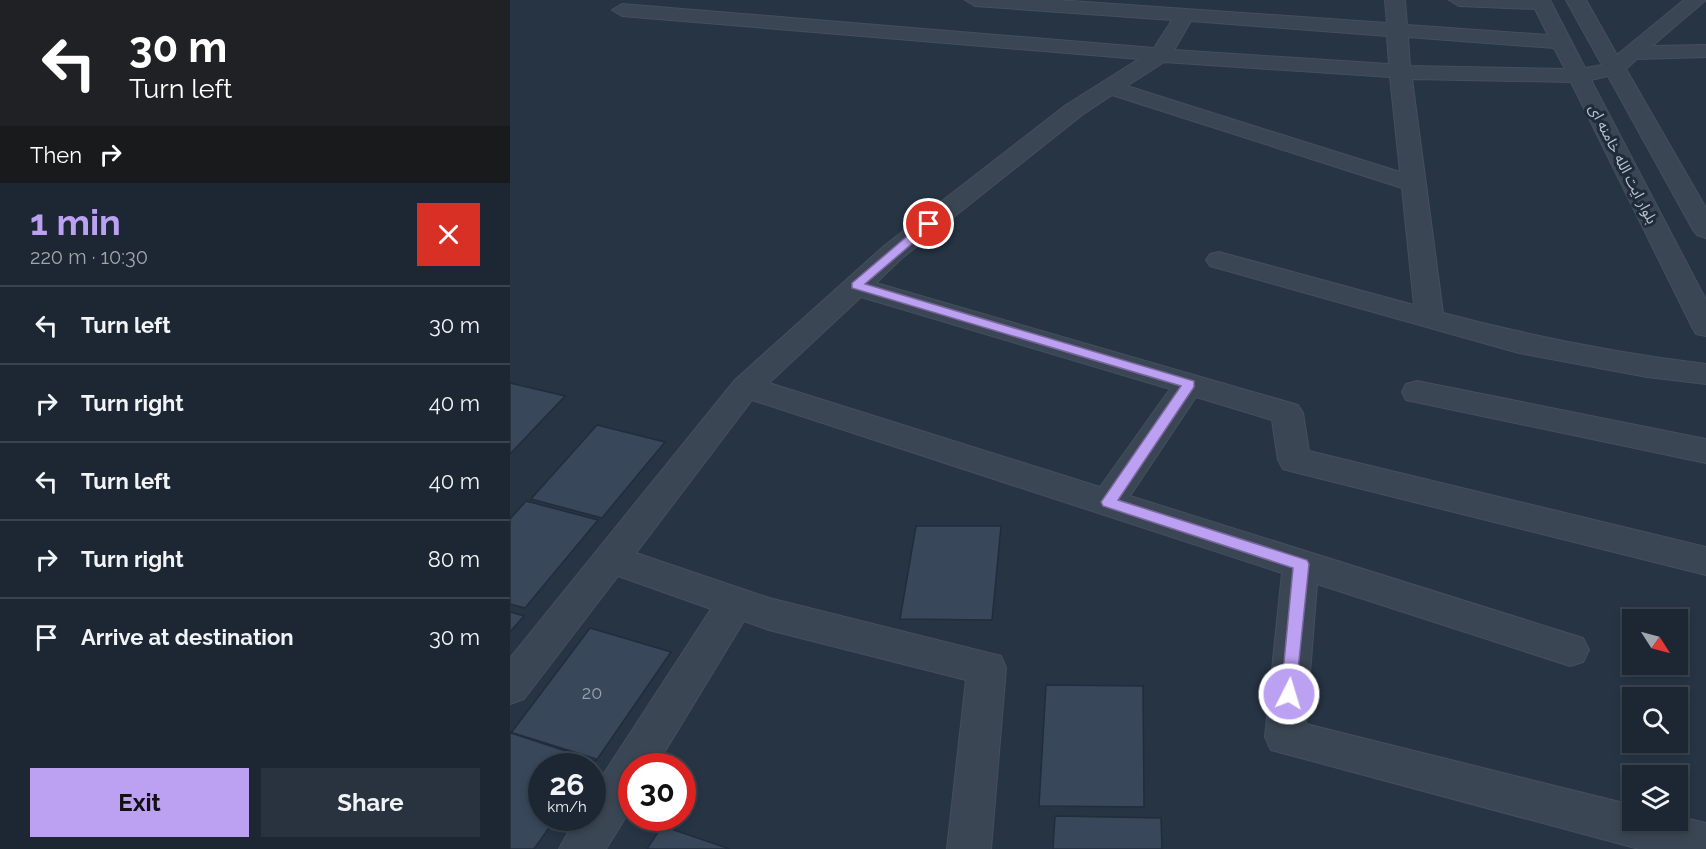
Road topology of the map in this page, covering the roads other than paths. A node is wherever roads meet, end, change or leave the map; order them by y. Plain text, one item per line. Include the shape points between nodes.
1 (975, 0) edge
2 (1395, 0) edge
3 (1459, 0) edge
4 (1576, 0) edge
5 (1660, 0) edge
6 (1697, 0) edge
7 (1541, 2) edge
8 (622, 10) dead end
9 (1184, 16) junction
10 (1706, 17) edge
11 (1670, 19) junction
12 (1397, 31) junction
13 (1562, 42) junction
14 (1706, 51) edge
15 (1632, 53) junction
16 (1160, 55) junction
17 (1614, 68) junction
18 (1400, 71) junction
19 (1579, 76) junction
20 (1109, 87) junction
21 (1413, 184) junction
22 (1706, 230) edge
23 (1665, 248) junction
24 (1706, 248) edge
25 (1219, 260) dead end
26 (856, 286) junction
27 (1430, 319) junction
28 (1706, 327) edge
29 (1706, 374) edge
30 (1189, 384) junction
31 (746, 387) junction
32 (1417, 392) dead end
33 (1706, 451) edge
34 (1108, 502) junction
35 (610, 559) junction
36 (1706, 561) edge
37 (1301, 564) junction
38 (736, 602) junction
39 (1570, 650) dead end
40 (510, 687) edge
41 (641, 753) edge
42 (618, 789) edge
43 (1706, 845) edge
44 (580, 849) edge
45 (969, 849) edge

1 - 9 street
2 - 12 street
3 - 7 street
4 - 17 street
5 - 11 street
6 - 11 street
7 - 13 street, بلوار ایت الله خامنه ای
8 - 16 street
9 - 12 street
9 - 16 street
10 - 11 street
11 - 15 street
12 - 13 street
12 - 18 street
13 - 19 street, بلوار ایت الله خامنه ای
14 - 15 street
15 - 17 street
16 - 18 street
16 - 20 street
17 - 19 street
17 - 22 street
18 - 19 street
18 - 21 street
19 - 23 street, بلوار ایت الله خامنه ای
20 - 21 street
20 - 26 street via 902,245
21 - 27 street
23 - 24 street
23 - 28 street, بلوار ایت الله خامنه ای
25 - 27 street
26 - 30 street
26 - 31 street
27 - 29 street via 1519,343
30 - 34 street
30 - 36 street via 1287,412 1294,460
31 - 34 street
31 - 35 street
32 - 33 street
34 - 37 street
35 - 38 street
35 - 40 street
37 - 39 street
37 - 43 street via 1286,737
38 - 41 street
38 - 45 street via 769,614 987,668
42 - 44 street

